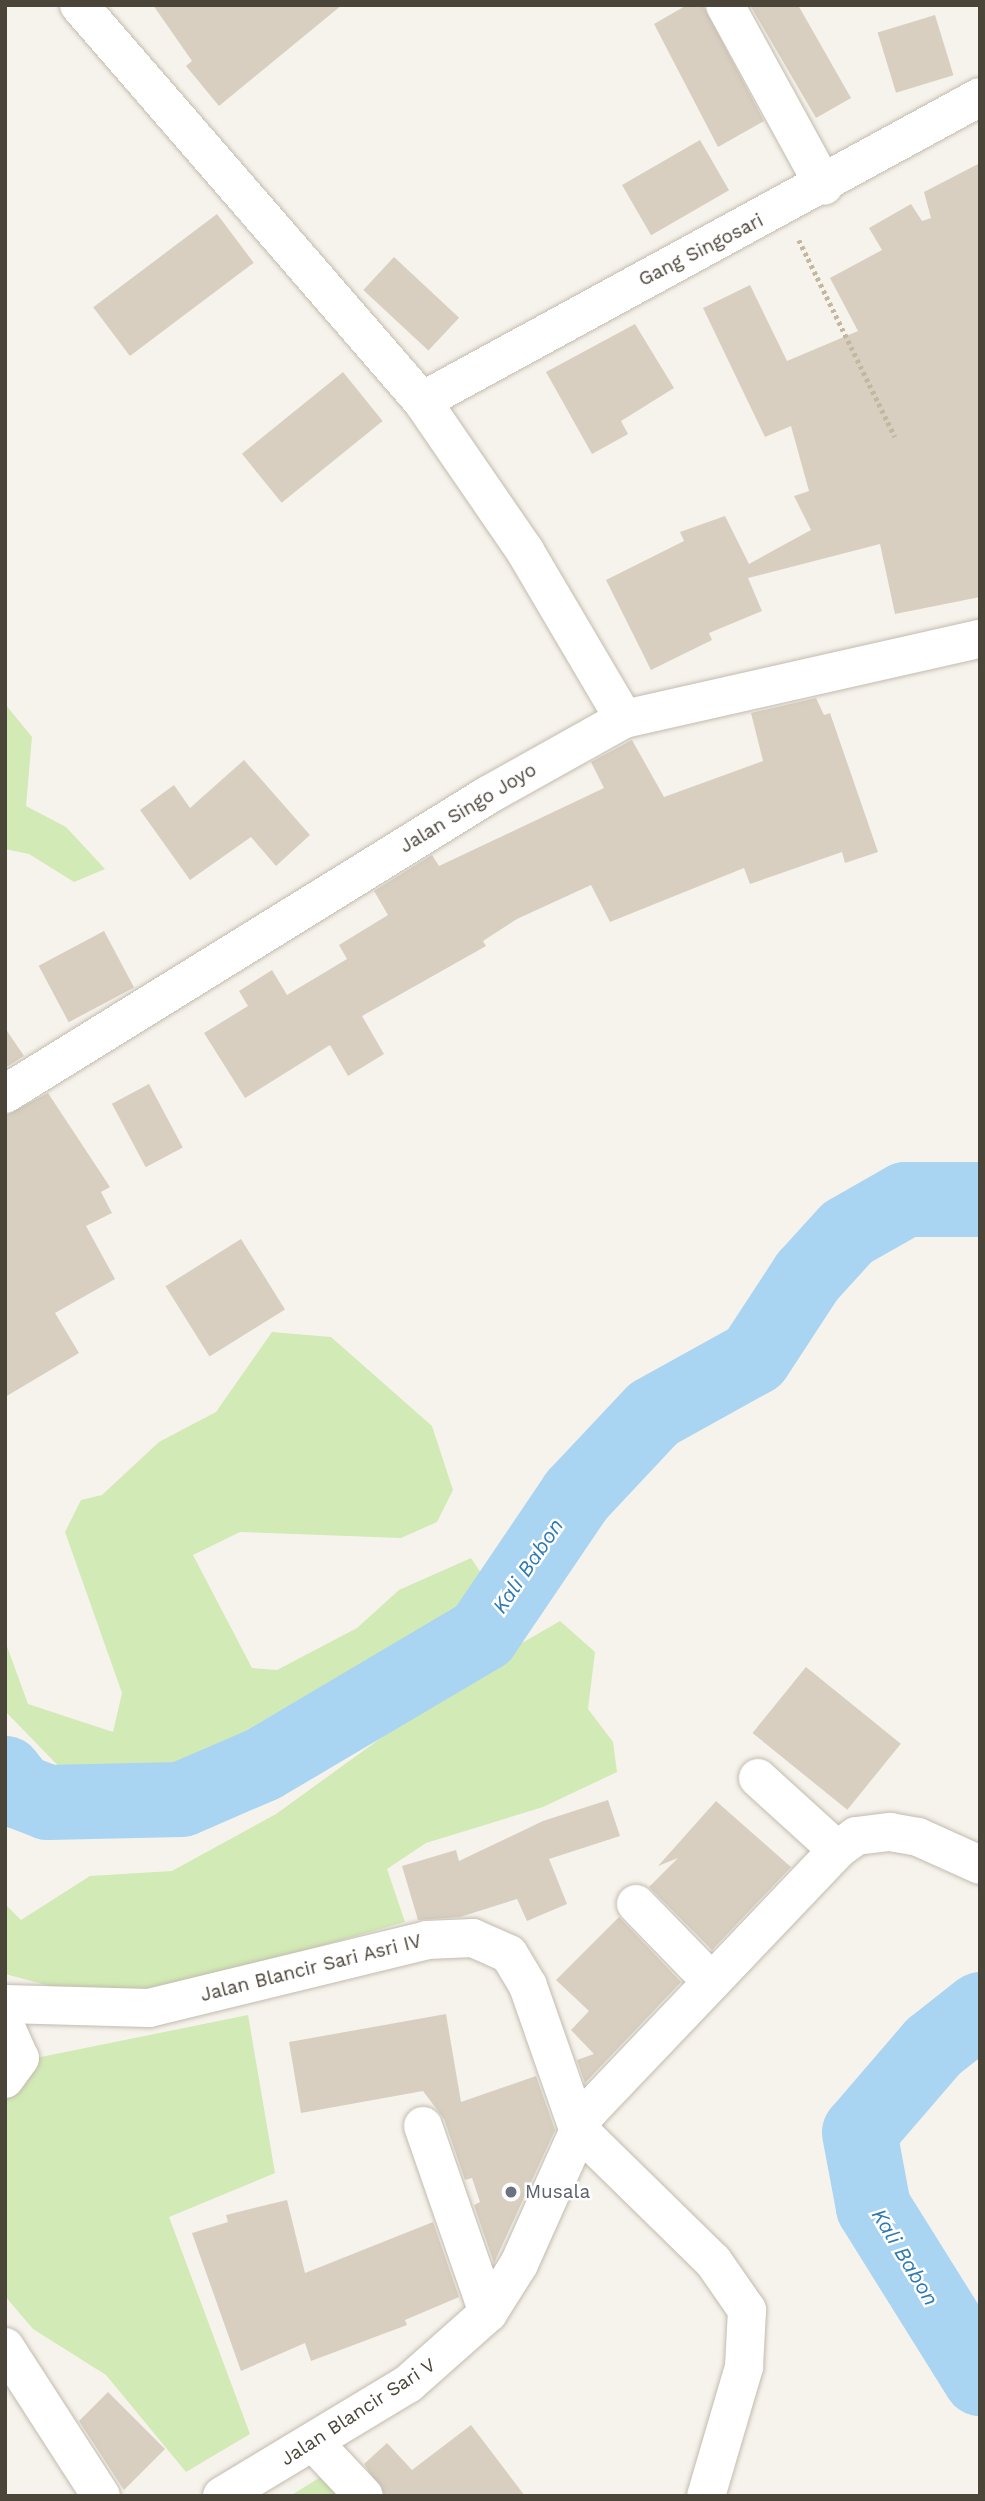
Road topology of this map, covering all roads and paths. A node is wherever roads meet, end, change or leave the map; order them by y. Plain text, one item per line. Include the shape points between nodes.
1 (79, 5) edge
2 (724, 5) edge
3 (980, 97) edge
4 (824, 186) junction
5 (783, 208) junction
6 (422, 401) junction
7 (895, 437) dead end
8 (980, 639) edge
9 (624, 719) junction
10 (5, 1094) edge
11 (758, 1777) dead end
12 (837, 1850) junction
13 (980, 1865) edge
14 (636, 1904) dead end
15 (711, 1981) junction
16 (5, 2004) edge
17 (5, 2025) edge
18 (5, 2079) edge
19 (423, 2126) dead end
20 (578, 2130) junction
21 (488, 2313) junction
22 (5, 2347) edge
23 (315, 2444) junction
24 (101, 2496) edge
25 (222, 2496) edge
26 (364, 2496) edge
27 (706, 2496) edge

1 - 6 street
2 - 4 street
3 - 4 street, Gang Singosari
4 - 5 street, Gang Singosari
5 - 6 street, Gang Singosari
5 - 7 path
6 - 9 street via 525,551
8 - 9 street, Jalan Singo Joyo
9 - 10 street, Jalan Singo Joyo via 488,794
11 - 12 street
12 - 13 street, Jalan Blancir Sari V via 856,1836 890,1832 918,1837
12 - 15 street, Jalan Blancir Sari V
14 - 15 street
15 - 20 street, Jalan Blancir Sari V via 616,2079
16 - 20 street, Jalan Blancir Sari Asri IV via 149,2008 427,1940 473,1938 517,1964
17 - 18 street via 20,2058
19 - 21 street
20 - 21 street, Jalan Blancir Sari V via 519,2264
20 - 27 street via 713,2261 747,2310 744,2367
21 - 23 street, Jalan Blancir Sari V via 408,2384
22 - 24 street
23 - 25 street, Jalan Blancir Sari V
23 - 26 street

